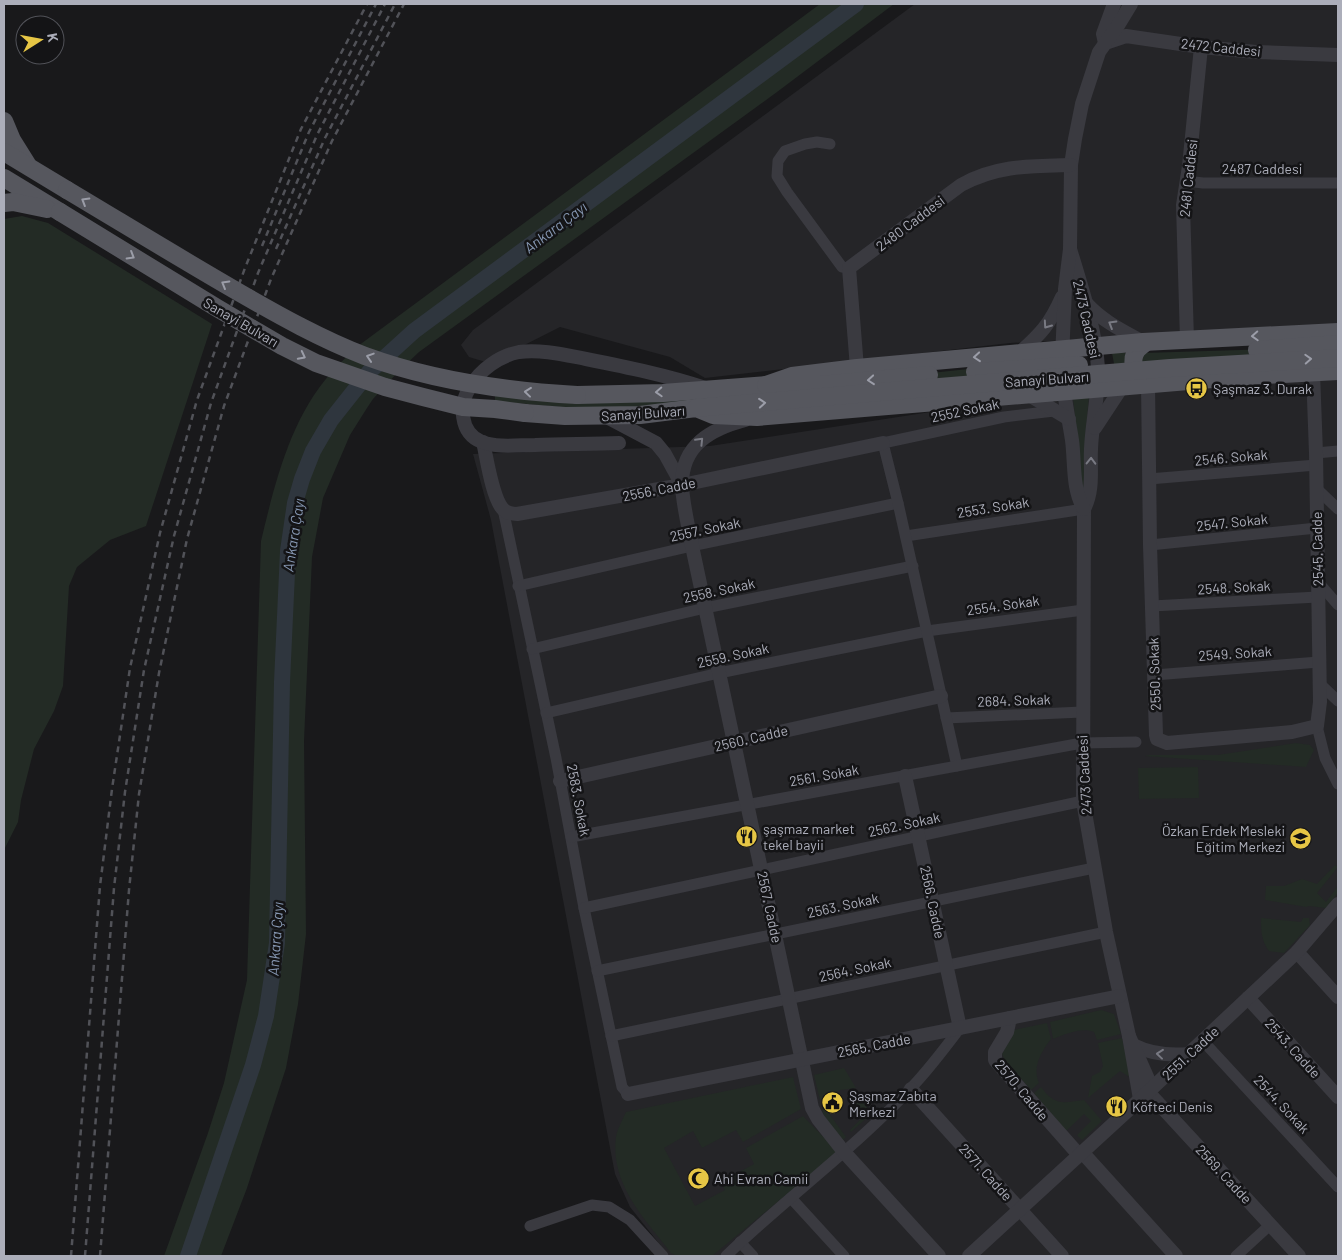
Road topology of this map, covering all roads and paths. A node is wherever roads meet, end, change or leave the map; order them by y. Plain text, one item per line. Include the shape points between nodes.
1 (1114, 4) edge
2 (1131, 4) edge
3 (1105, 42) junction
4 (1201, 47) junction
5 (1338, 55) edge
6 (4, 121) edge
7 (830, 144) dead end
8 (4, 152) edge
9 (1071, 165) junction
10 (28, 166) junction
11 (4, 178) edge
12 (1186, 181) junction
13 (1338, 183) edge
14 (4, 203) edge
15 (60, 212) junction
16 (1070, 249) junction
17 (849, 268) junction
18 (1066, 289) junction
19 (1085, 302) junction
20 (1338, 332) edge
21 (1186, 340) junction
22 (1145, 342) junction
23 (1338, 344) edge
24 (1095, 346) junction
25 (1062, 349) junction
26 (1016, 354) junction
27 (1338, 358) edge
28 (857, 368) junction
29 (1338, 371) edge
30 (1313, 372) junction
31 (1148, 384) junction
32 (766, 385) junction
33 (1122, 387) junction
34 (708, 388) junction
35 (1096, 389) junction
36 (1064, 392) junction
37 (1025, 395) junction
38 (696, 408) junction
39 (1054, 411) junction
40 (606, 416) junction
41 (757, 416) junction
42 (1068, 419) junction
43 (1092, 434) junction
44 (483, 442) junction
45 (618, 443) dead end
46 (883, 443) junction
47 (1338, 451) edge
48 (1316, 459) junction
49 (1149, 479) junction
50 (682, 485) junction
51 (1317, 489) junction
52 (898, 503) junction
53 (503, 509) junction
54 (1084, 509) junction
55 (1338, 509) edge
56 (1317, 528) junction
57 (906, 536) junction
58 (1150, 545) junction
59 (692, 546) junction
60 (913, 566) junction
61 (1318, 582) junction
62 (518, 586) junction
63 (1318, 597) junction
64 (1338, 605) edge
65 (1152, 606) junction
66 (705, 608) junction
67 (1083, 610) junction
68 (927, 631) junction
69 (532, 649) junction
70 (1319, 662) junction
71 (719, 673) junction
72 (1154, 674) junction
73 (1319, 683) junction
74 (941, 696) junction
75 (1338, 700) edge
76 (1082, 712) junction
77 (546, 713) junction
78 (946, 718) junction
79 (1317, 726) junction
80 (734, 742) junction
81 (1136, 742) dead end
82 (1082, 743) junction
83 (957, 766) junction
84 (905, 776) junction
85 (560, 781) junction
86 (1338, 784) edge
87 (1083, 801) junction
88 (748, 805) junction
89 (571, 837) junction
90 (918, 837) junction
91 (1094, 868) junction
92 (762, 870) junction
93 (932, 901) junction
94 (1338, 904) edge
95 (584, 908) junction
96 (1106, 932) junction
97 (776, 934) junction
98 (1297, 952) junction
99 (947, 965) junction
100 (598, 971) junction
101 (1120, 996) junction
102 (1338, 997) edge
103 (790, 998) junction
104 (1248, 998) junction
105 (1010, 1018) junction
106 (960, 1028) junction
107 (611, 1036) junction
108 (1131, 1040) junction
109 (1203, 1041) junction
110 (1189, 1054) junction
111 (803, 1059) junction
112 (911, 1089) junction
113 (1147, 1093) junction
114 (628, 1094) joint
115 (1338, 1097) edge
116 (844, 1152) junction
117 (1080, 1154) junction
118 (1338, 1188) edge
119 (791, 1198) junction
120 (1020, 1210) junction
121 (1270, 1225) junction
122 (530, 1226) dead end
123 (740, 1242) junction
124 (664, 1256) edge
125 (726, 1256) edge
126 (753, 1256) edge
127 (844, 1256) edge
128 (939, 1256) edge
129 (969, 1256) edge
130 (1062, 1256) edge
131 (1176, 1256) edge
132 (1236, 1256) edge
133 (1299, 1256) edge

1 - 3 street, 2473 Caddesi via 1106,21
2 - 3 street, 2473 Caddesi
3 - 4 street, 2472 Caddesi via 1126,36
3 - 9 street, 2473 Caddesi via 1082,104
4 - 5 street, 2472 Caddesi
4 - 12 street, 2481 Caddesi
6 - 10 main road
7 - 17 street via 817,142 786,151 778,161 777,176 842,267
8 - 10 main road, Sanayi Bulvarı
9 - 16 street, 2473 Caddesi
9 - 17 street, 2480 Caddesi via 995,170 976,176
34 -> 10 main road, Sanayi Bulvarı, bridge via 577,395 502,389 441,378 367,356 281,316
11 - 15 main road, Sanayi Bulvarı
12 - 13 street, 2487 Caddesi
12 - 21 street, 2481 Caddesi via 1183,213
14 - 15 main road
15 -> 40 main road, Sanayi Bulvarı, bridge via 217,308 316,363 384,387 463,406 525,414
16 - 18 street, 2473 Caddesi
16 - 19 street, 2473 Caddesi
17 - 28 street
18 - 25 street, 2473 Caddesi
18 -> 26 street via 1044,331
22 -> 19 street via 1108,322
19 - 24 street, 2473 Caddesi
20 -> 21 main road
21 - 22 main road
22 - 24 main road
22 - 31 main road via 1137,349 1134,366 1137,376
23 -> 32 main road, Sanayi Bulvarı, bridge via 820,385
24 - 25 main road
24 - 35 street, 2473 Caddesi
25 - 26 main road
25 - 36 street, 2473 Caddesi
26 -> 28 main road
26 - 37 main road via 1030,362 1034,371 1034,383
38 -> 27 main road, Sanayi Bulvarı, bridge via 1189,367
28 - 32 main road via 792,376
29 - 30 main road
30 - 31 main road
30 - 48 street, 2545. Cadde
31 - 33 main road
31 - 49 street, 2550. Sokak
32 - 34 main road, Sanayi Bulvarı
33 - 35 main road
33 - 43 street
34 - 44 street via 572,356 528,351 506,355 474,380 462,413 463,422 470,432
35 - 36 main road
35 - 43 street, 2473 Caddesi
36 - 37 main road
36 - 42 street, 2473 Caddesi
37 - 39 street
37 - 41 main road
38 - 40 main road, Sanayi Bulvarı
38 - 41 main road via 713,415
39 - 42 street
39 - 46 street, 2552 Sokak via 1004,417
40 - 50 street via 656,443
50 -> 41 street via 692,451 706,435
42 - 54 street, 2473 Caddesi via 1078,500
54 -> 43 street, 2473 Caddesi via 1090,493
44 - 45 street via 508,445
44 - 53 street
46 - 50 street, 2556. Cadde
46 - 52 street
47 - 48 street, 2546. Sokak
48 - 49 street, 2546. Sokak
48 - 51 street, 2545. Cadde
49 - 58 street, 2550. Sokak
50 - 53 street, 2556. Cadde via 526,514 508,513
50 - 59 street, 2567. Cadde
51 - 55 street
51 - 56 street, 2545. Cadde
52 - 57 street
52 - 59 street, 2557. Sokak
53 - 62 street, 2583. Sokak
54 - 57 street, 2553. Sokak
54 - 67 street, 2473 Caddesi
56 - 58 street, 2547. Sokak
56 - 61 street, 2545. Cadde
57 - 60 street
58 - 65 street, 2550. Sokak
59 - 62 street, 2557. Sokak
59 - 66 street, 2567. Cadde
60 - 66 street, 2558. Sokak
60 - 68 street
61 - 63 street, 2545. Cadde
61 - 64 street
62 - 69 street, 2583. Sokak
63 - 65 street, 2548. Sokak
63 - 70 street, 2545. Cadde
65 - 72 street, 2550. Sokak
66 - 69 street, 2558. Sokak
66 - 71 street, 2567. Cadde
67 - 68 street, 2554. Sokak
67 - 76 street, 2473 Caddesi
68 - 71 street, 2559. Sokak
68 - 74 street
69 - 77 street, 2583. Sokak
70 - 72 street, 2549. Sokak
70 - 73 street, 2545. Cadde
71 - 77 street, 2559. Sokak
71 - 80 street, 2567. Cadde
72 - 79 street, 2550. Sokak via 1156,735 1167,744 1292,732
73 - 75 street
73 - 79 street, 2545. Cadde
74 - 78 street
74 - 80 street, 2560. Cadde
76 - 78 street, 2684. Sokak
76 - 82 street, 2473 Caddesi
77 - 85 street, 2583. Sokak
78 - 83 street
79 - 86 street via 1325,758
80 - 85 street, 2560. Cadde
80 - 88 street, 2567. Cadde
81 - 82 street, 2561. Sokak
82 - 83 street, 2561. Sokak
82 - 87 street, 2473 Caddesi
83 - 84 street, 2561. Sokak
84 - 88 street, 2561. Sokak
84 - 90 street, 2566. Cadde
85 - 89 street, 2583. Sokak
87 - 90 street, 2562. Sokak
87 - 91 street, 2473 Caddesi
88 - 89 street, 2561. Sokak
88 - 92 street, 2567. Cadde
89 - 95 street, 2583. Sokak
90 - 92 street, 2562. Sokak
90 - 93 street, 2566. Cadde
91 - 93 street, 2563. Sokak
91 - 96 street, 2473 Caddesi
92 - 95 street, 2562. Sokak
92 - 97 street, 2567. Cadde
93 - 97 street, 2563. Sokak
93 - 99 street, 2566. Cadde
94 - 98 street, 2551. Cadde
95 - 100 street, 2583. Sokak
96 - 99 street, 2564. Sokak
96 - 101 street, 2473 Caddesi
97 - 100 street, 2563. Sokak
97 - 103 street, 2567. Cadde
98 - 102 street
98 - 104 street, 2551. Cadde
99 - 103 street, 2564. Sokak
99 - 106 street, 2566. Cadde
100 - 107 street, 2583. Sokak
101 - 105 street, 2565. Cadde
101 - 108 street, 2473 Caddesi
103 - 107 street, 2564. Sokak
103 - 111 street, 2567. Cadde
104 - 109 street, 2551. Cadde
104 - 115 street, 2543. Cadde
105 - 106 street, 2565. Cadde
105 - 117 street, 2570. Cadde via 1007,1032 995,1052 995,1060
106 - 111 street, 2565. Cadde
106 - 112 street
107 - 114 street, 2583. Sokak via 622,1087
110 -> 108 street via 1151,1053
108 - 113 street, 2569. Cadde
109 - 110 street, 2551. Cadde
109 - 118 street, 2544. Sokak
110 - 113 street, 2551. Cadde
111 - 114 street, 2565. Cadde
111 - 116 street, 2567. Cadde via 812,1108
112 - 116 street
112 - 120 street, 2571. Cadde
113 - 117 street, 2551. Cadde
113 - 121 street, 2569. Cadde
116 - 119 street
116 - 128 street, 2567. Cadde
117 - 120 street, 2551. Cadde
117 - 131 street, 2570. Cadde
119 - 123 street
119 - 127 street
120 - 129 street, 2551. Cadde
120 - 130 street, 2571. Cadde
121 - 132 street
121 - 133 street, 2569. Cadde
122 - 124 street via 592,1205 608,1207 630,1220
123 - 125 street
123 - 126 street

